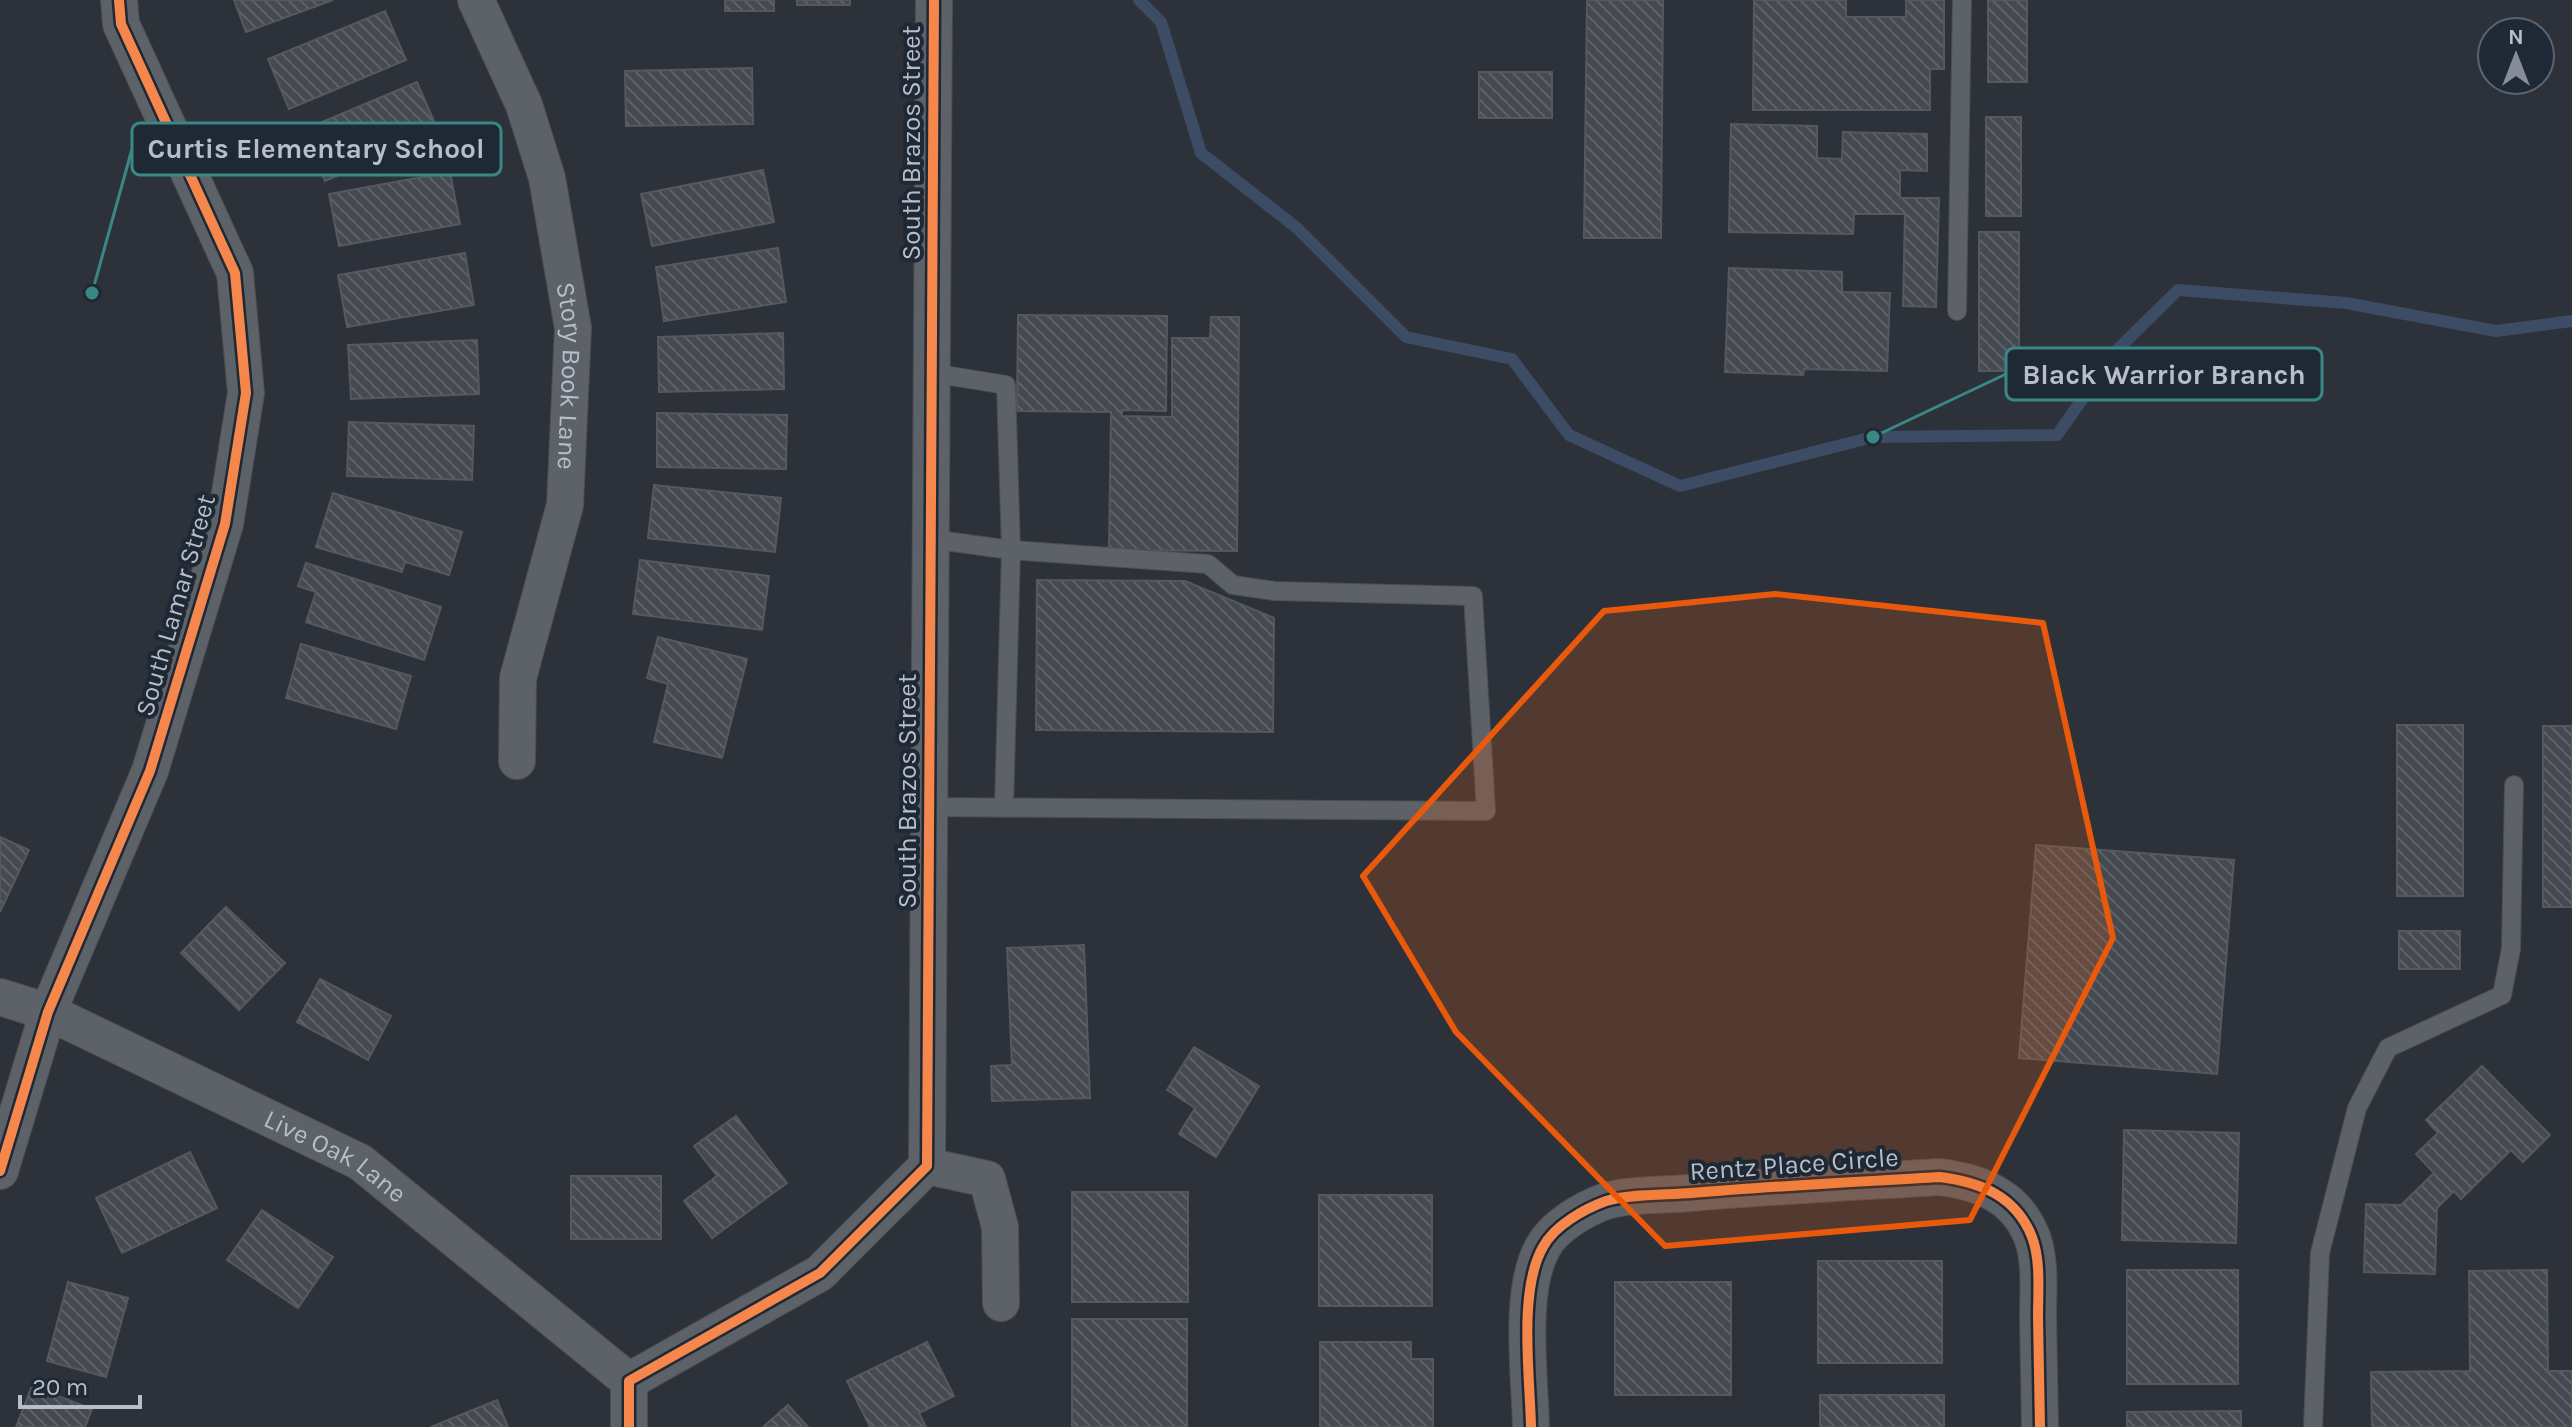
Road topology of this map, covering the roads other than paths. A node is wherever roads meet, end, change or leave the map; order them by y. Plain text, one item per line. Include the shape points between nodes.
1 (119, 0) edge
2 (476, 0) edge
3 (934, 0) edge
4 (1962, 0) edge
5 (1957, 311) dead end
6 (932, 373) junction
7 (931, 539) junction
8 (1011, 550) junction
9 (517, 761) dead end
10 (2514, 785) dead end
11 (929, 807) junction
12 (1004, 807) junction
13 (0, 997) edge
14 (48, 1012) junction
15 (927, 1166) junction
16 (0, 1171) edge
17 (1001, 1303) dead end
18 (629, 1381) junction
19 (629, 1427) edge
20 (1531, 1427) edge
21 (2040, 1427) edge
22 (2313, 1427) edge

1 - 14 street, South Lamar Street via 121,24 235,273 246,393 225,524 150,771
2 - 9 street, Story Book Lane via 524,105 547,178 573,328 565,505 518,678
3 - 6 street, South Brazos Street
4 - 5 lane
6 - 7 street, South Brazos Street
6 - 8 lane via 1006,385
7 - 8 lane
7 - 11 street, South Brazos Street
8 - 12 lane
8 - 12 lane via 1208,564 1233,585 1274,591 1473,596 1486,811
10 - 22 lane via 2511,949 2502,995 2388,1048 2357,1108 2320,1253
11 - 12 lane
11 - 15 street, South Brazos Street
13 - 14 street, Live Oak Lane
14 - 16 street, South Lamar Street
14 - 18 street, Live Oak Lane via 360,1162
15 - 17 street via 987,1179 1000,1227
15 - 18 street via 820,1273
18 - 19 street
20 - 21 street, Rentz Place Circle via 1531,1273 1544,1244 1584,1211 1608,1200 1940,1177 1970,1181 1998,1193 2032,1237

